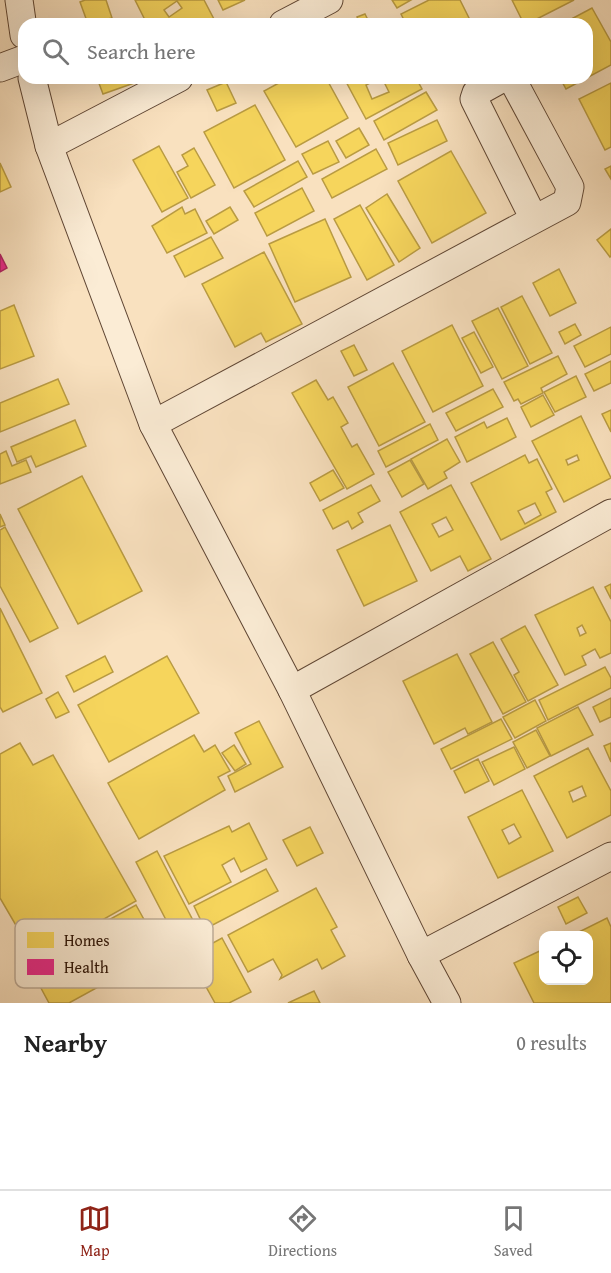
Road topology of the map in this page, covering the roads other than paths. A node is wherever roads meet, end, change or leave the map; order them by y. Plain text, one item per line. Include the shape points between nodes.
1 (19, 0) edge
2 (328, 0) edge
3 (22, 18) edge
4 (294, 18) edge
5 (18, 60) edge
6 (0, 68) edge
7 (34, 84) edge
8 (168, 84) edge
9 (492, 84) edge
10 (515, 84) edge
11 (50, 146) junction
12 (534, 219) junction
13 (153, 424) junction
14 (611, 513) edge
15 (292, 690) junction
16 (611, 856) edge
17 (421, 955) junction
18 (447, 1003) edge

1 - 3 street
2 - 4 street
5 - 6 street
7 - 11 street
8 - 11 street
9 - 12 street via 476,93 474,99
10 - 12 street via 570,187 567,202
11 - 13 street
12 - 13 street
13 - 15 street
14 - 15 street
15 - 17 street
16 - 17 street
17 - 18 street

